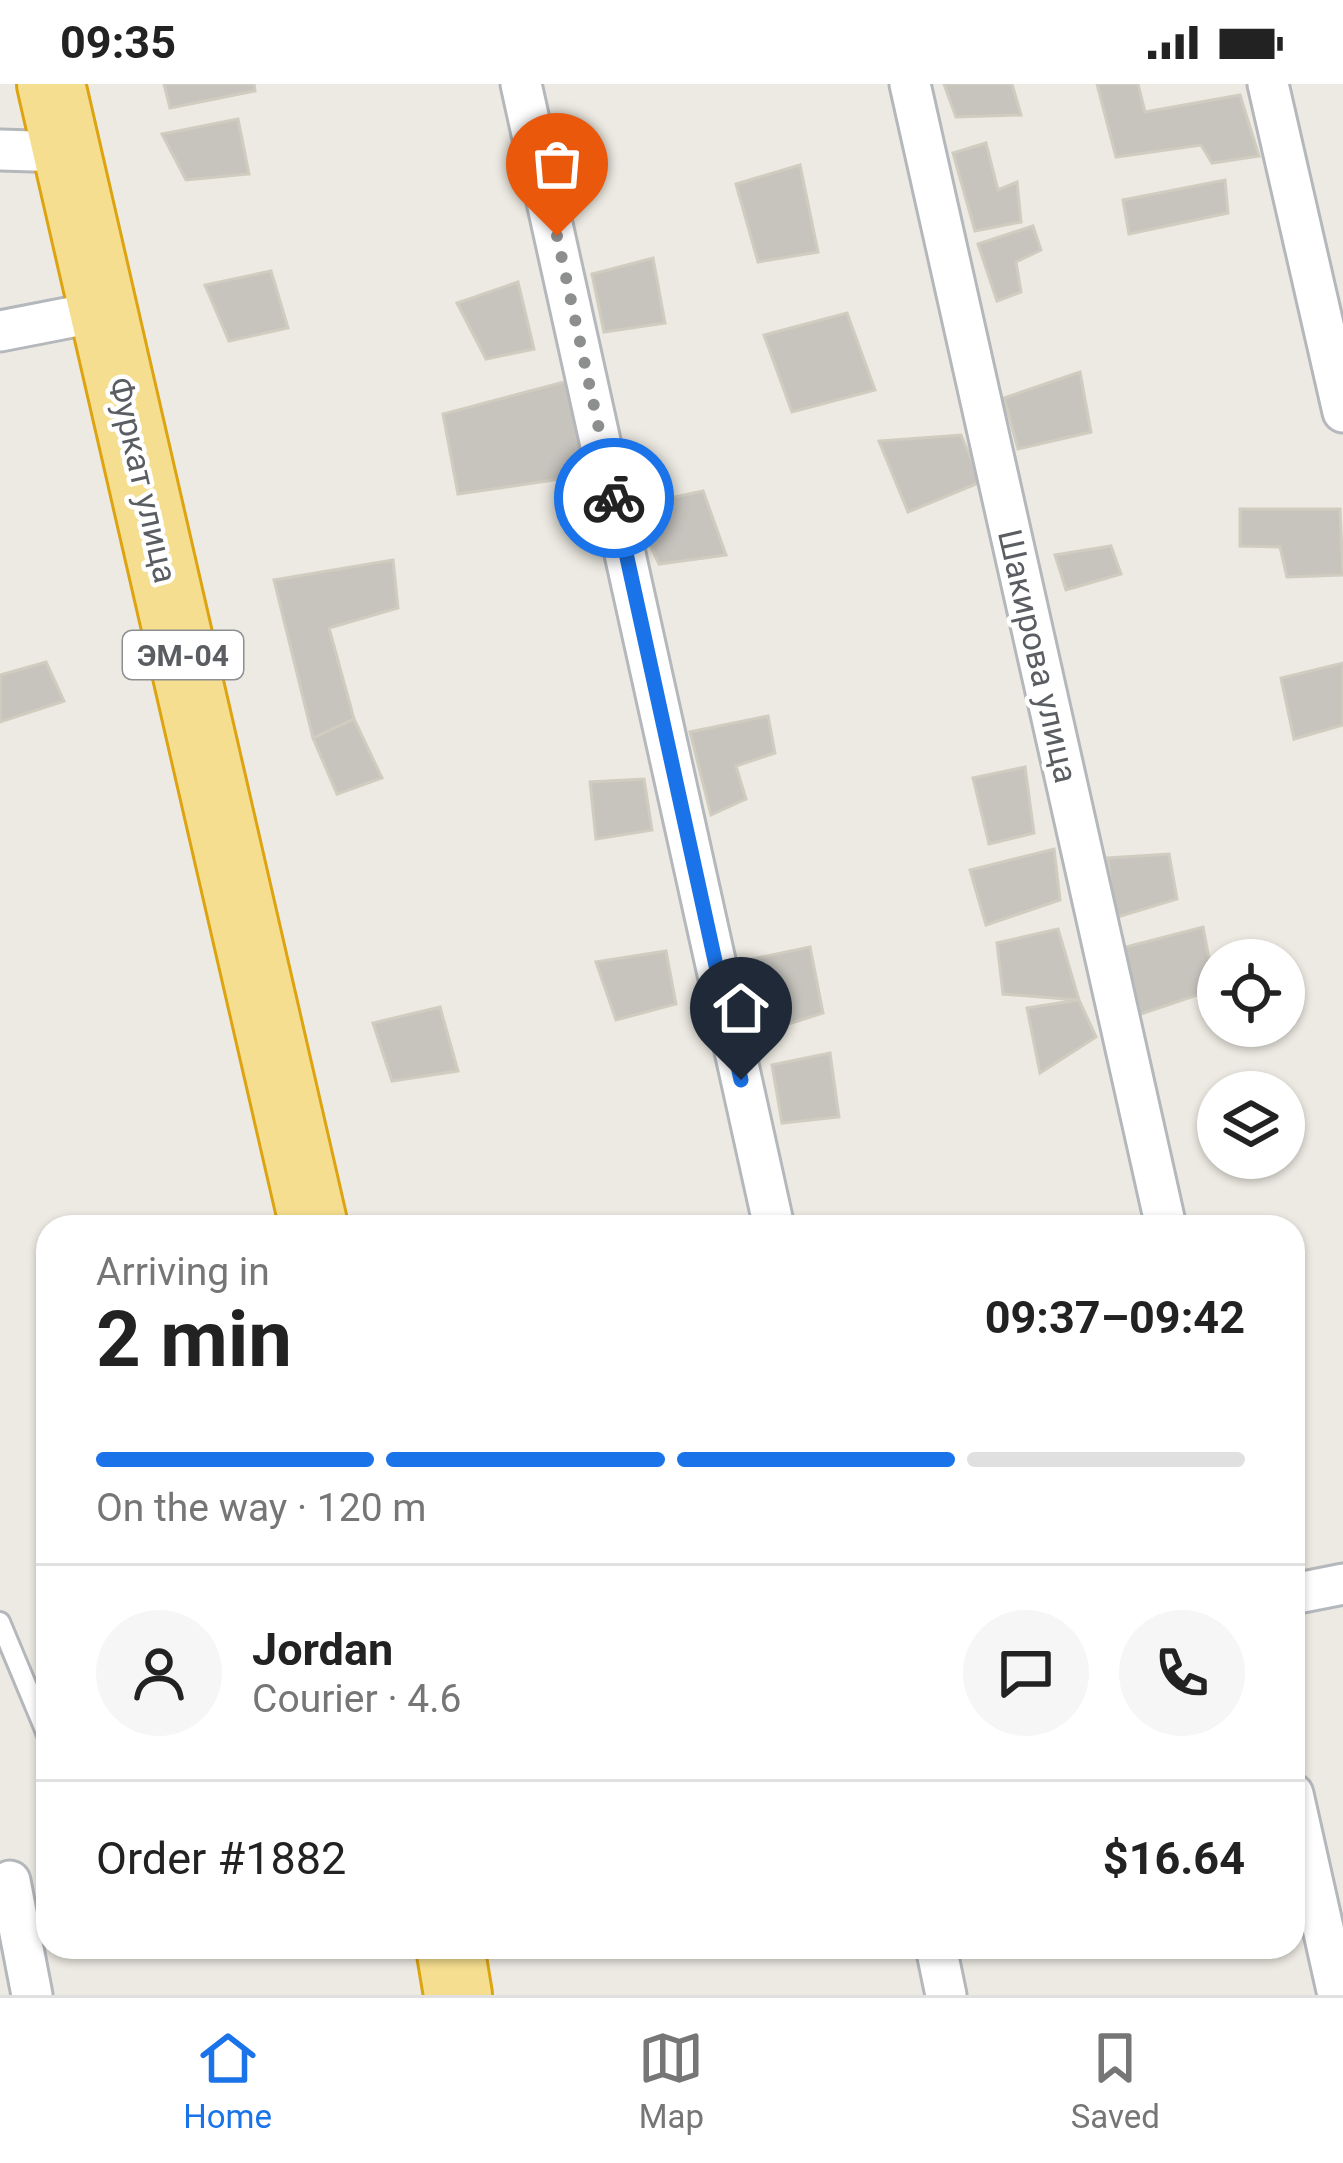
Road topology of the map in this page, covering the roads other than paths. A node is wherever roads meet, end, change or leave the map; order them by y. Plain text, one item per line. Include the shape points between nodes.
1 (521, 84) edge
2 (910, 84) edge
3 (1268, 84) edge
4 (62, 109) edge
5 (0, 150) edge
6 (103, 311) junction
7 (0, 331) edge
8 (1343, 412) edge
9 (311, 1215) edge
10 (771, 1215) edge
11 (1163, 1215) edge
12 (1343, 1584) edge
13 (1305, 1592) edge
14 (0, 1622) edge
15 (36, 1708) edge
16 (1305, 1848) edge
17 (19, 1880) edge
18 (452, 1959) edge
19 (938, 1959) edge
20 (32, 1995) edge
21 (458, 1995) edge
22 (946, 1995) edge
23 (1338, 1995) edge

1 - 10 street
2 - 11 street, Шакирова улица
3 - 8 street
4 - 5 street
4 - 6 highway, Фуркат улица / ЭМ-04
6 - 7 street
6 - 9 highway, Фуркат улица / ЭМ-04
12 - 13 street
14 - 15 lane
16 - 23 street
17 - 20 street
18 - 21 highway
19 - 22 street

